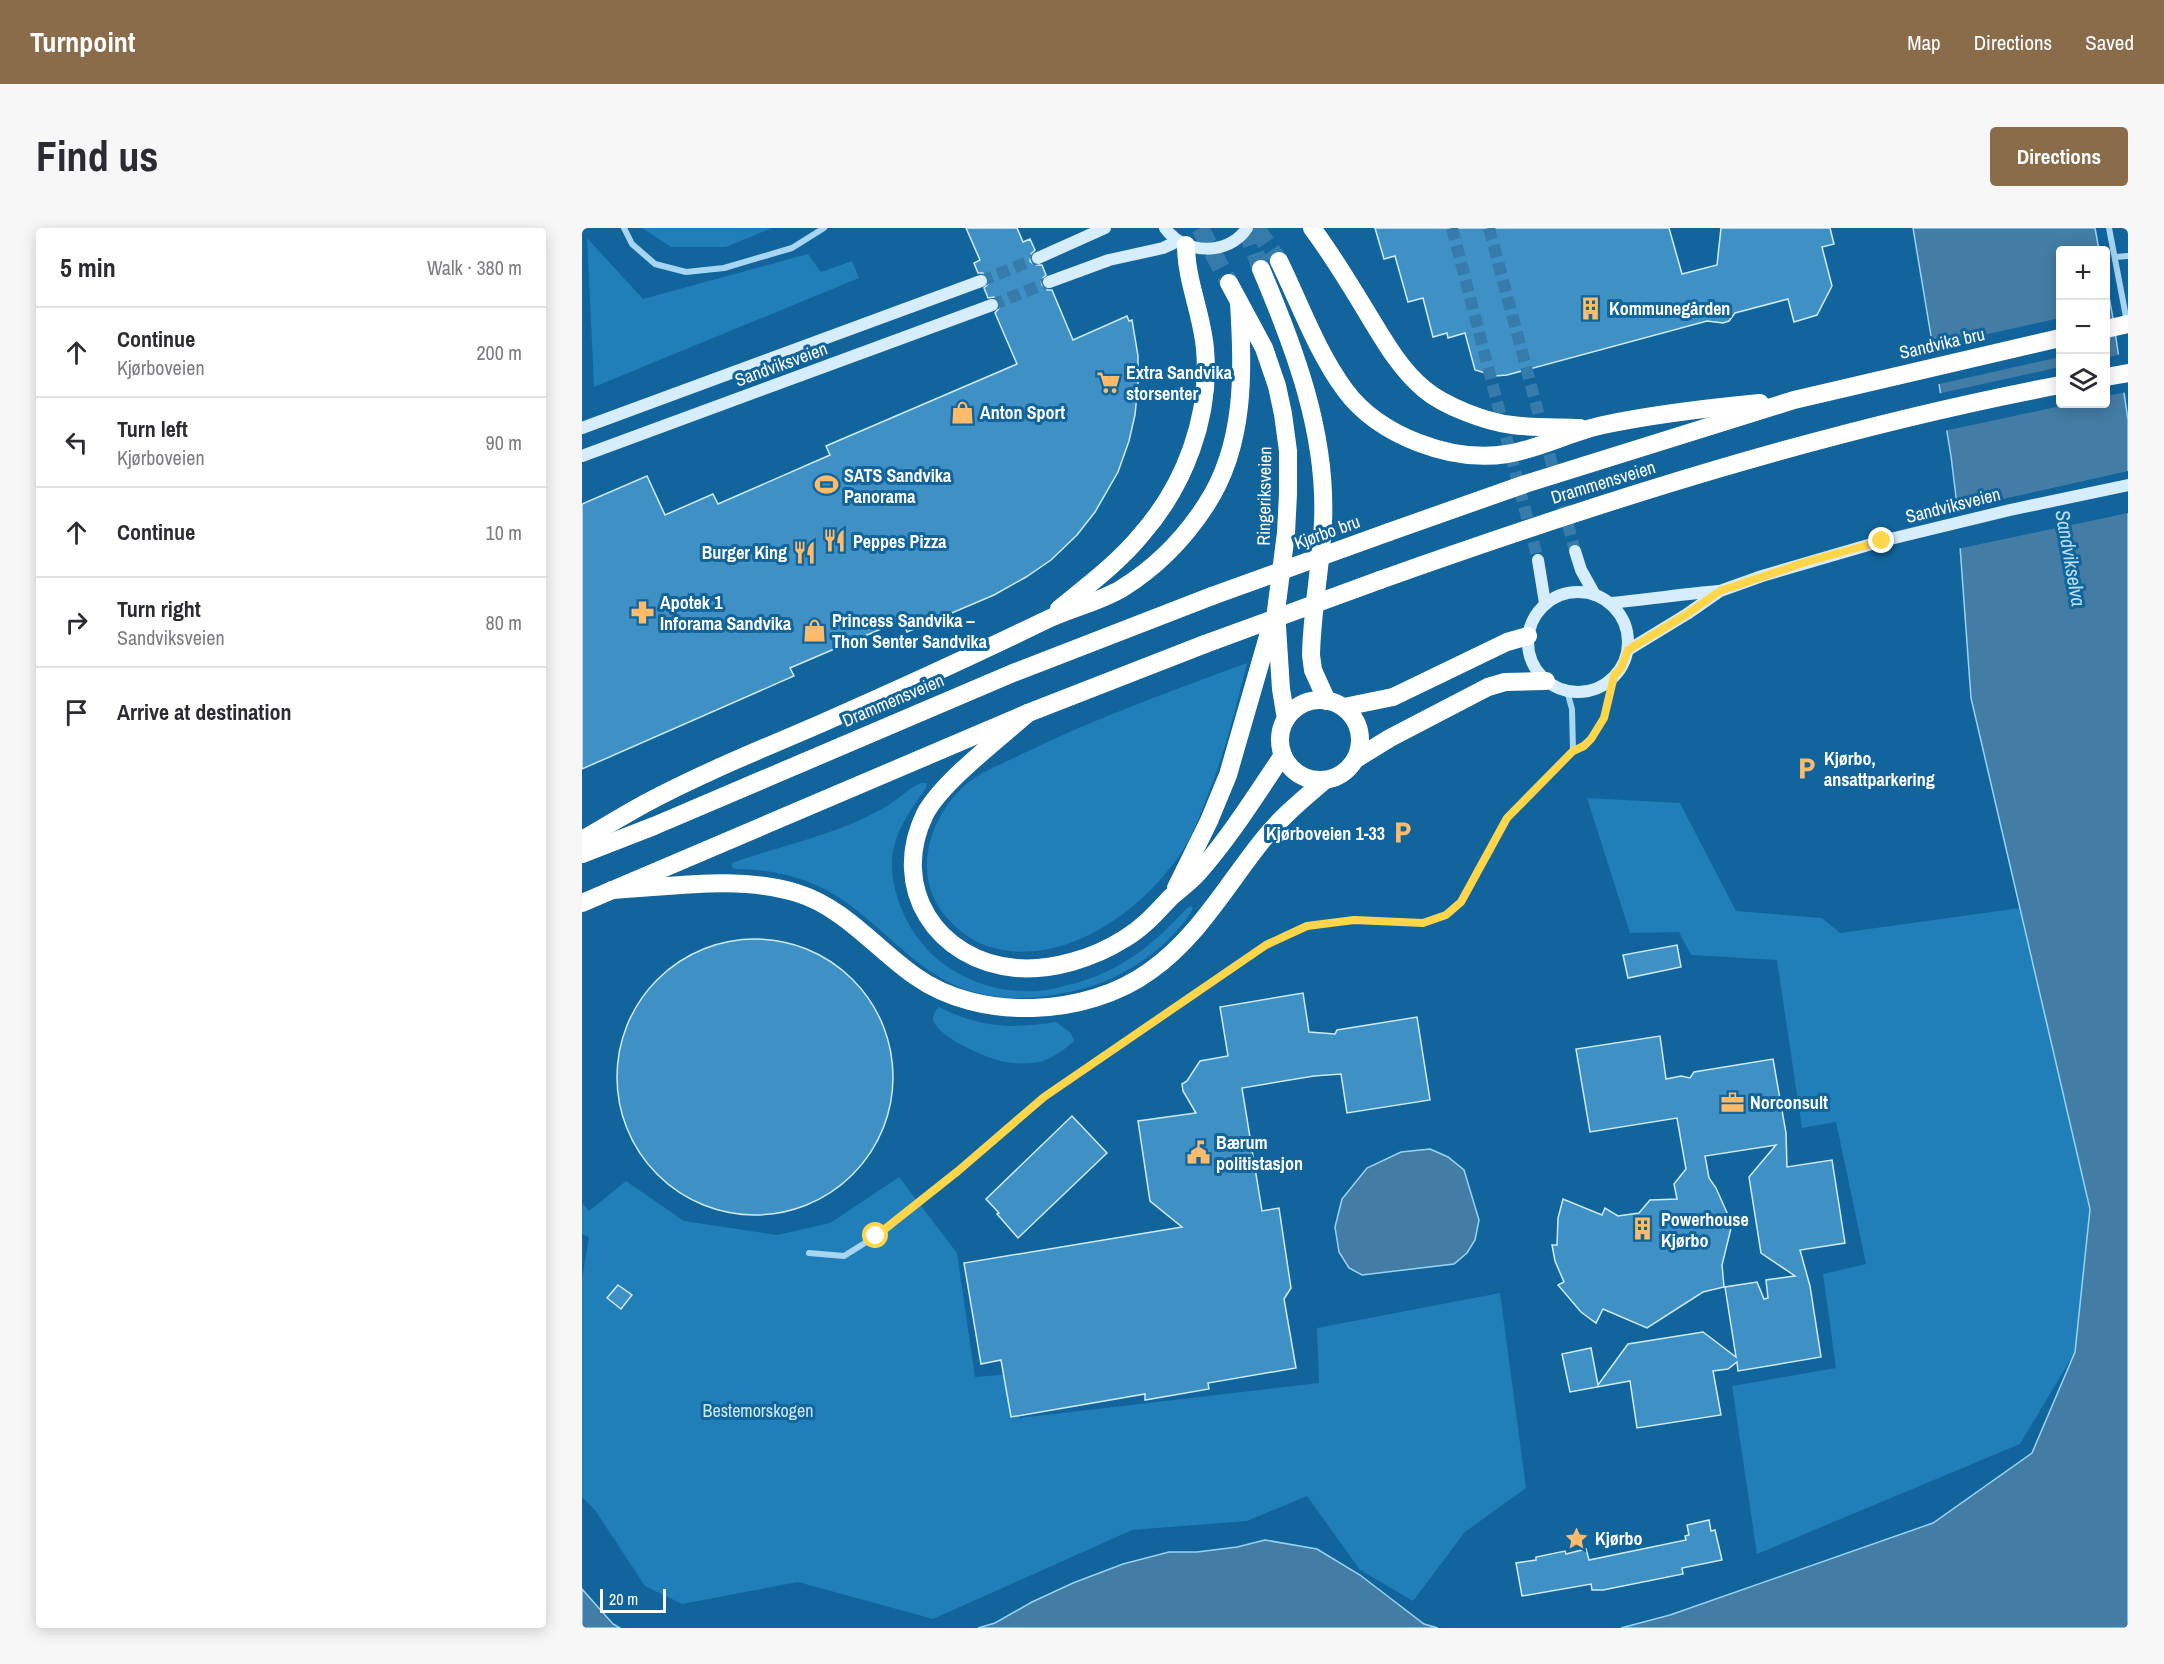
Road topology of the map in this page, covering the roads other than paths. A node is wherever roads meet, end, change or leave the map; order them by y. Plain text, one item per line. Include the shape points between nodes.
1 (624, 228) edge
2 (824, 228) edge
3 (1105, 228) edge
4 (1165, 228) edge
5 (1247, 228) edge
6 (1312, 228) edge
7 (2109, 228) edge
8 (1182, 243) junction
9 (2128, 256) edge
10 (2115, 257) junction
11 (1038, 258) tunnel mouth
12 (1280, 261) tunnel mouth
13 (1261, 269) tunnel mouth
14 (981, 281) tunnel mouth
15 (1049, 282) tunnel mouth
16 (1230, 284) tunnel mouth
17 (1239, 302) junction
18 (992, 305) tunnel mouth
19 (2128, 326) edge
20 (2110, 328) edge
21 (2056, 339) edge
22 (2128, 373) edge
23 (2110, 376) edge
24 (2056, 386) edge
25 (1833, 391) joint
26 (1794, 400) junction
27 (582, 428) edge
28 (1591, 428) junction
29 (582, 456) edge
30 (2128, 485) edge
31 (1389, 532) joint
32 (1575, 551) tunnel mouth
33 (1538, 560) tunnel mouth
34 (1720, 591) junction
35 (1595, 595) junction
36 (1212, 596) joint
37 (1545, 603) junction
38 (1609, 603) junction
39 (1276, 611) junction
40 (1046, 620) junction
41 (1528, 636) junction
42 (1628, 650) junction
43 (1614, 676) junction
44 (1546, 681) junction
45 (1567, 691) junction
46 (1335, 704) junction
47 (1028, 712) junction
48 (1286, 719) junction
49 (1573, 751) junction
50 (1283, 755) junction
51 (1356, 759) junction
52 (1324, 781) junction
53 (586, 846) edge
54 (612, 890) junction
55 (1172, 897) junction
56 (582, 903) edge
57 (809, 1253) dead end

1 - 2 street via 632,244 655,264 686,272 724,268 792,248
3 - 11 main road
4 - 8 main road
5 - 8 main road via 1232,242 1217,248 1201,249
6 - 28 highway via 1390,350 1425,390 1448,404 1496,422
7 - 10 street
8 - 15 main road via 1109,260
8 - 40 highway via 1205,350 1203,406 1190,455 1140,537
9 - 10 street
10 - 19 street
12 - 28 highway via 1323,354 1346,391 1382,424 1410,440 1462,455 1506,455
13 - 46 highway via 1292,347 1319,450 1323,521 1311,654 1313,670
14 - 27 main road, Sandviksveien
16 - 17 highway, Ringeriksveien
17 - 39 highway, Ringeriksveien via 1271,365 1287,442 1286,533
17 - 40 highway via 1242,375 1238,420 1224,467 1207,503 1181,539 1146,571 1119,590
18 - 29 main road, Sandviksveien
19 - 20 highway, bridge
21 - 25 highway, Sandvika bru
22 - 23 highway
24 - 47 highway, Drammensveien, bridge via 1843,435 1536,525
25 - 26 highway, Drammensveien
26 - 28 highway via 1669,413
26 - 31 highway, Drammensveien via 1525,484
30 - 34 main road, Sandviksveien via 1882,541
31 - 36 highway, Kjørbo bru, bridge
32 - 35 main road
33 - 37 main road
34 - 38 main road, Sandviksveien
34 - 42 main road, Sandviksveien
35 - 37 main road via 1578,592
35 - 38 main road
36 - 53 highway, Drammensveien
37 - 41 main road via 1533,618
38 - 42 main road via 1621,616
39 - 48 highway, Ringeriksveien
39 - 55 highway via 1228,775
40 - 53 highway via 646,803
41 - 44 main road via 1535,669
41 - 46 highway via 1507,642 1393,697
42 - 43 main road
43 - 45 main road via 1593,690
43 - 49 street via 1610,700 1598,729 1584,746
44 - 45 main road
44 - 51 highway via 1505,682 1488,687
45 - 49 street via 1572,709
46 - 48 highway via 1315,700 1303,704
46 - 51 highway via 1356,722 1360,731
47 - 54 highway
47 - 55 highway via 940,793 926,812 914,857 915,889 936,928 952,945 984,962 1039,968 1106,949 1143,926
48 - 50 highway via 1281,737
49 - 57 street via 1507,818 1461,902 1446,915 1423,923 1354,920 1307,926 1266,945 1044,1097 876,1236 844,1256
50 - 52 highway via 1299,775
50 - 55 highway via 1197,874
51 - 52 highway via 1348,770
52 - 54 highway via 1282,818 1172,955 1128,985 1074,1003 1019,1008 971,1003 930,987 822,903 759,884
54 - 56 highway

